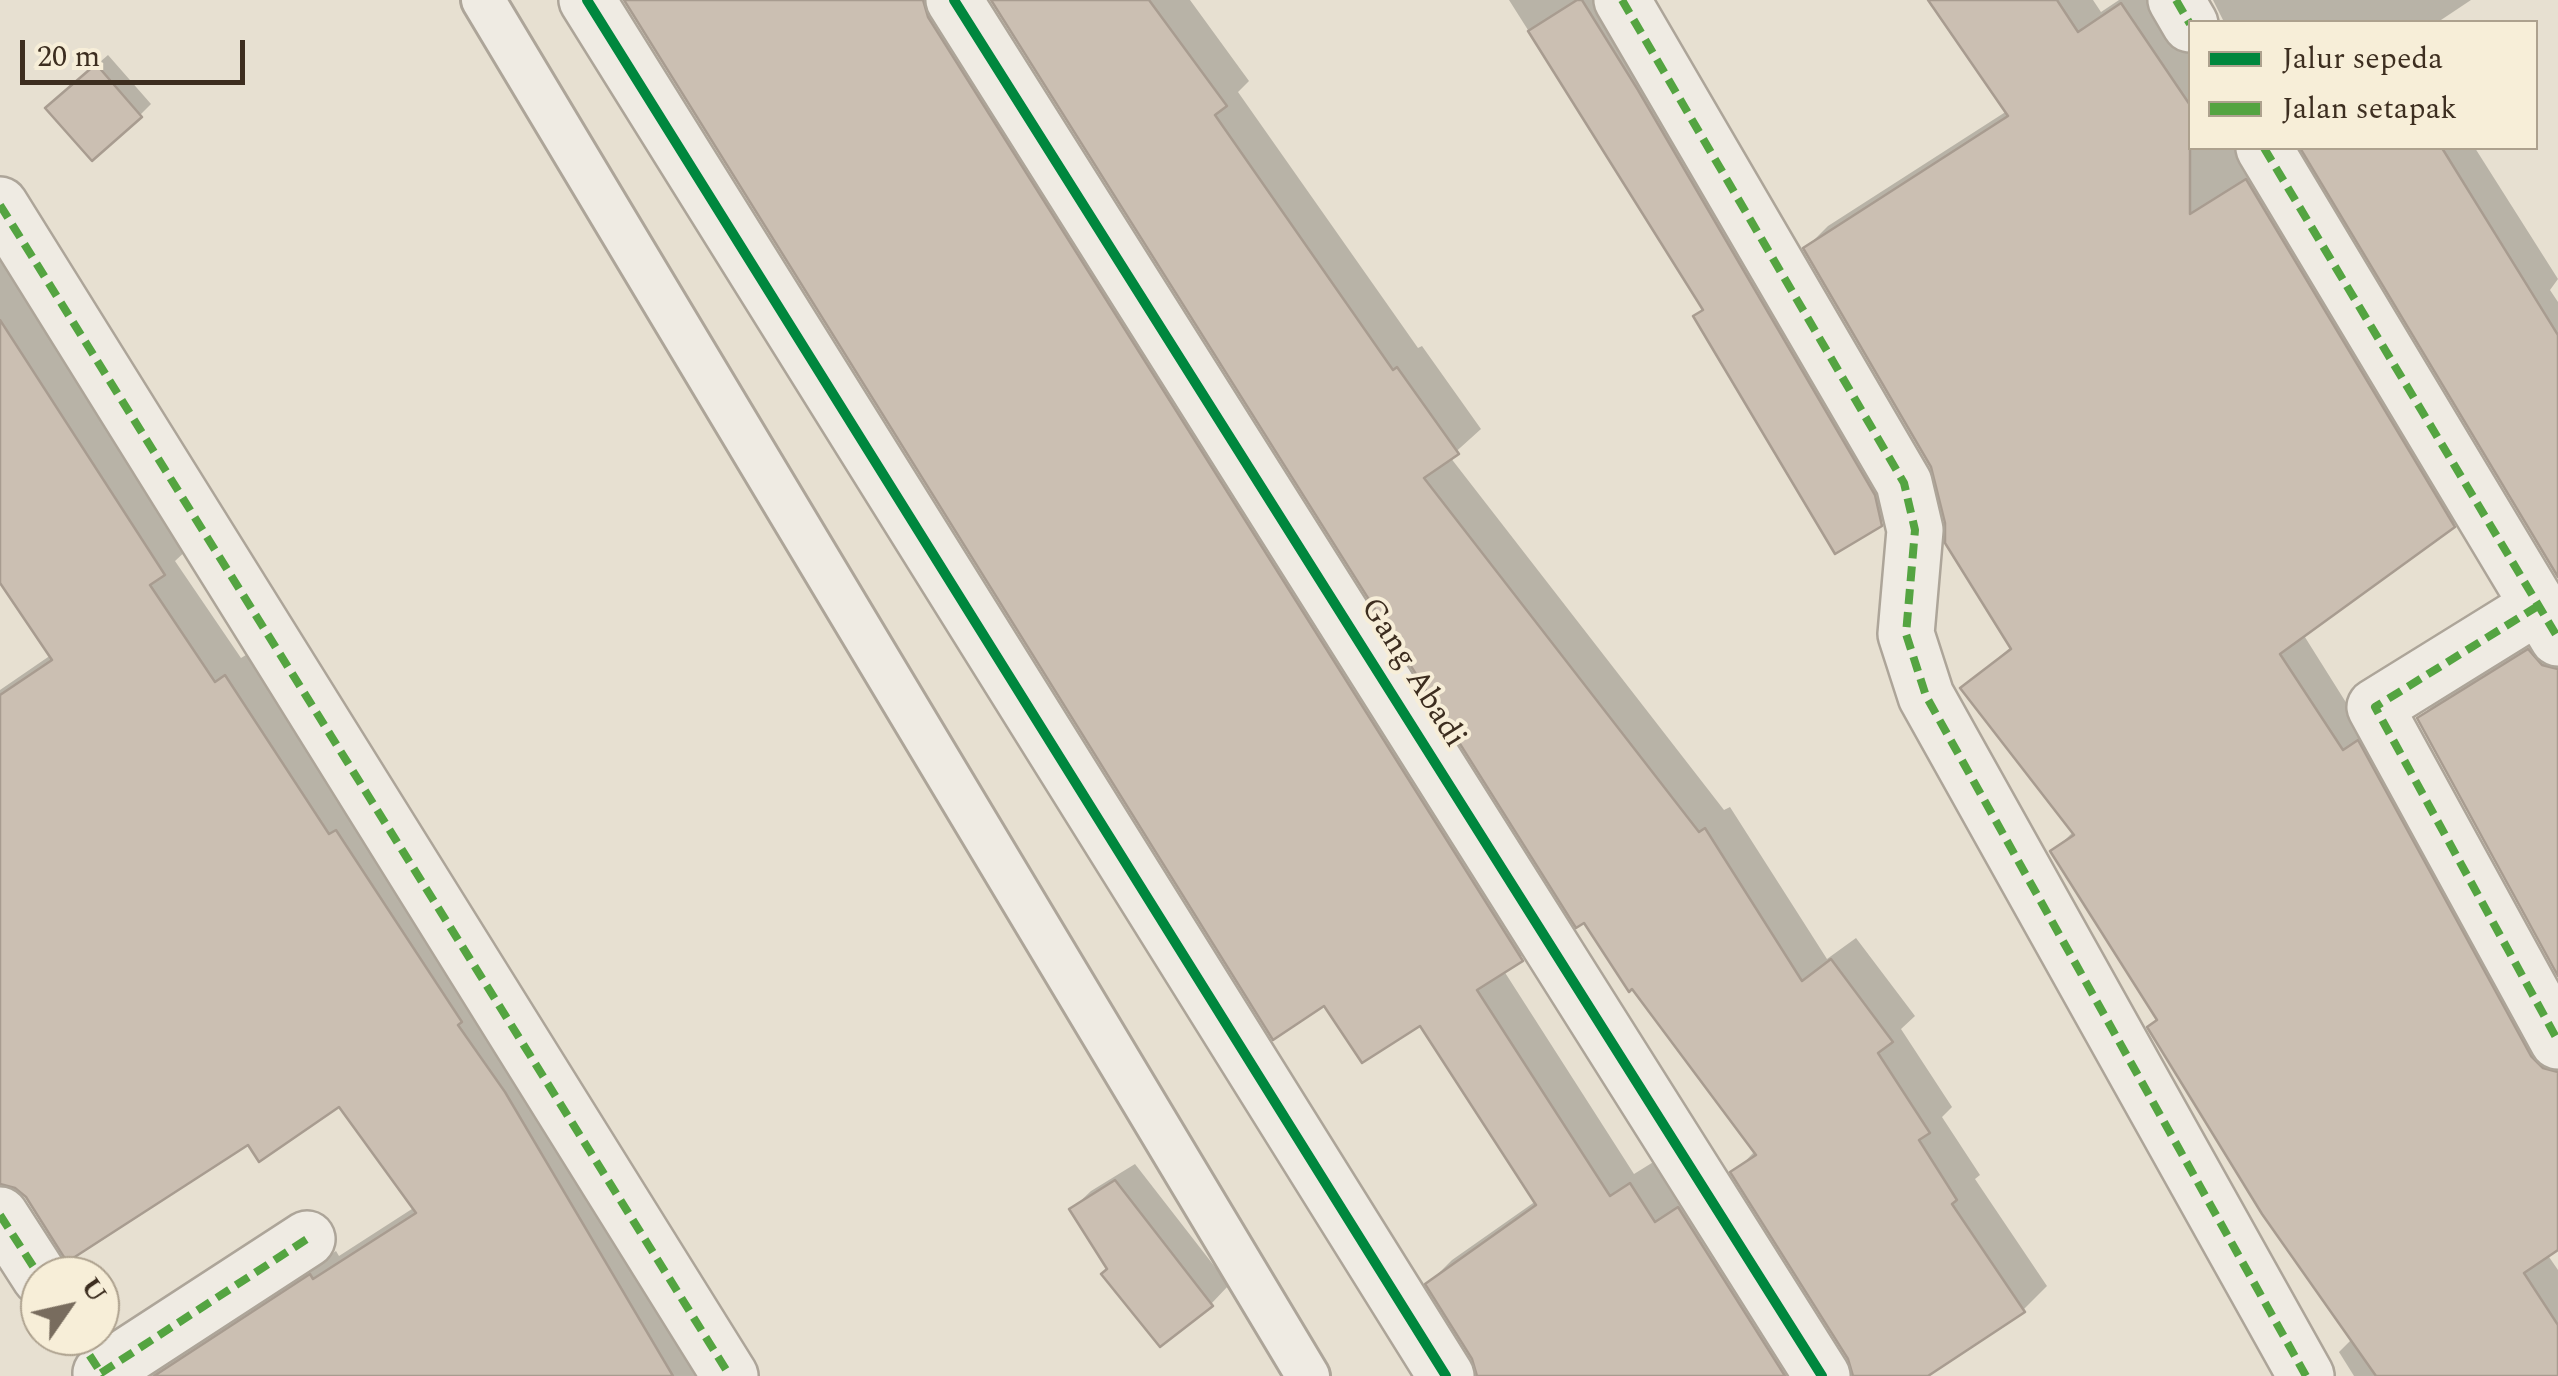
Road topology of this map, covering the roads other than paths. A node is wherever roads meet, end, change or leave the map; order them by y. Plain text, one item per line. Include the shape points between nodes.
1 (483, 0) edge
2 (587, 0) edge
3 (954, 0) edge
4 (1622, 0) edge
5 (2265, 150) edge
6 (0, 204) edge
7 (2548, 622) edge
8 (2558, 1042) edge
9 (0, 1214) edge
10 (306, 1239) dead end
11 (27, 1256) edge
12 (94, 1362) edge
13 (730, 1376) edge
14 (1308, 1376) edge
15 (1446, 1376) edge
16 (1822, 1376) edge
17 (2306, 1376) edge

1 - 14 lane
2 - 15 street
3 - 16 street, Gang Abadi
4 - 17 street via 1904,483 1915,530 1906,634 1926,696
5 - 7 street
6 - 13 street
7 - 8 street via 2375,708
9 - 11 street
10 - 12 street

